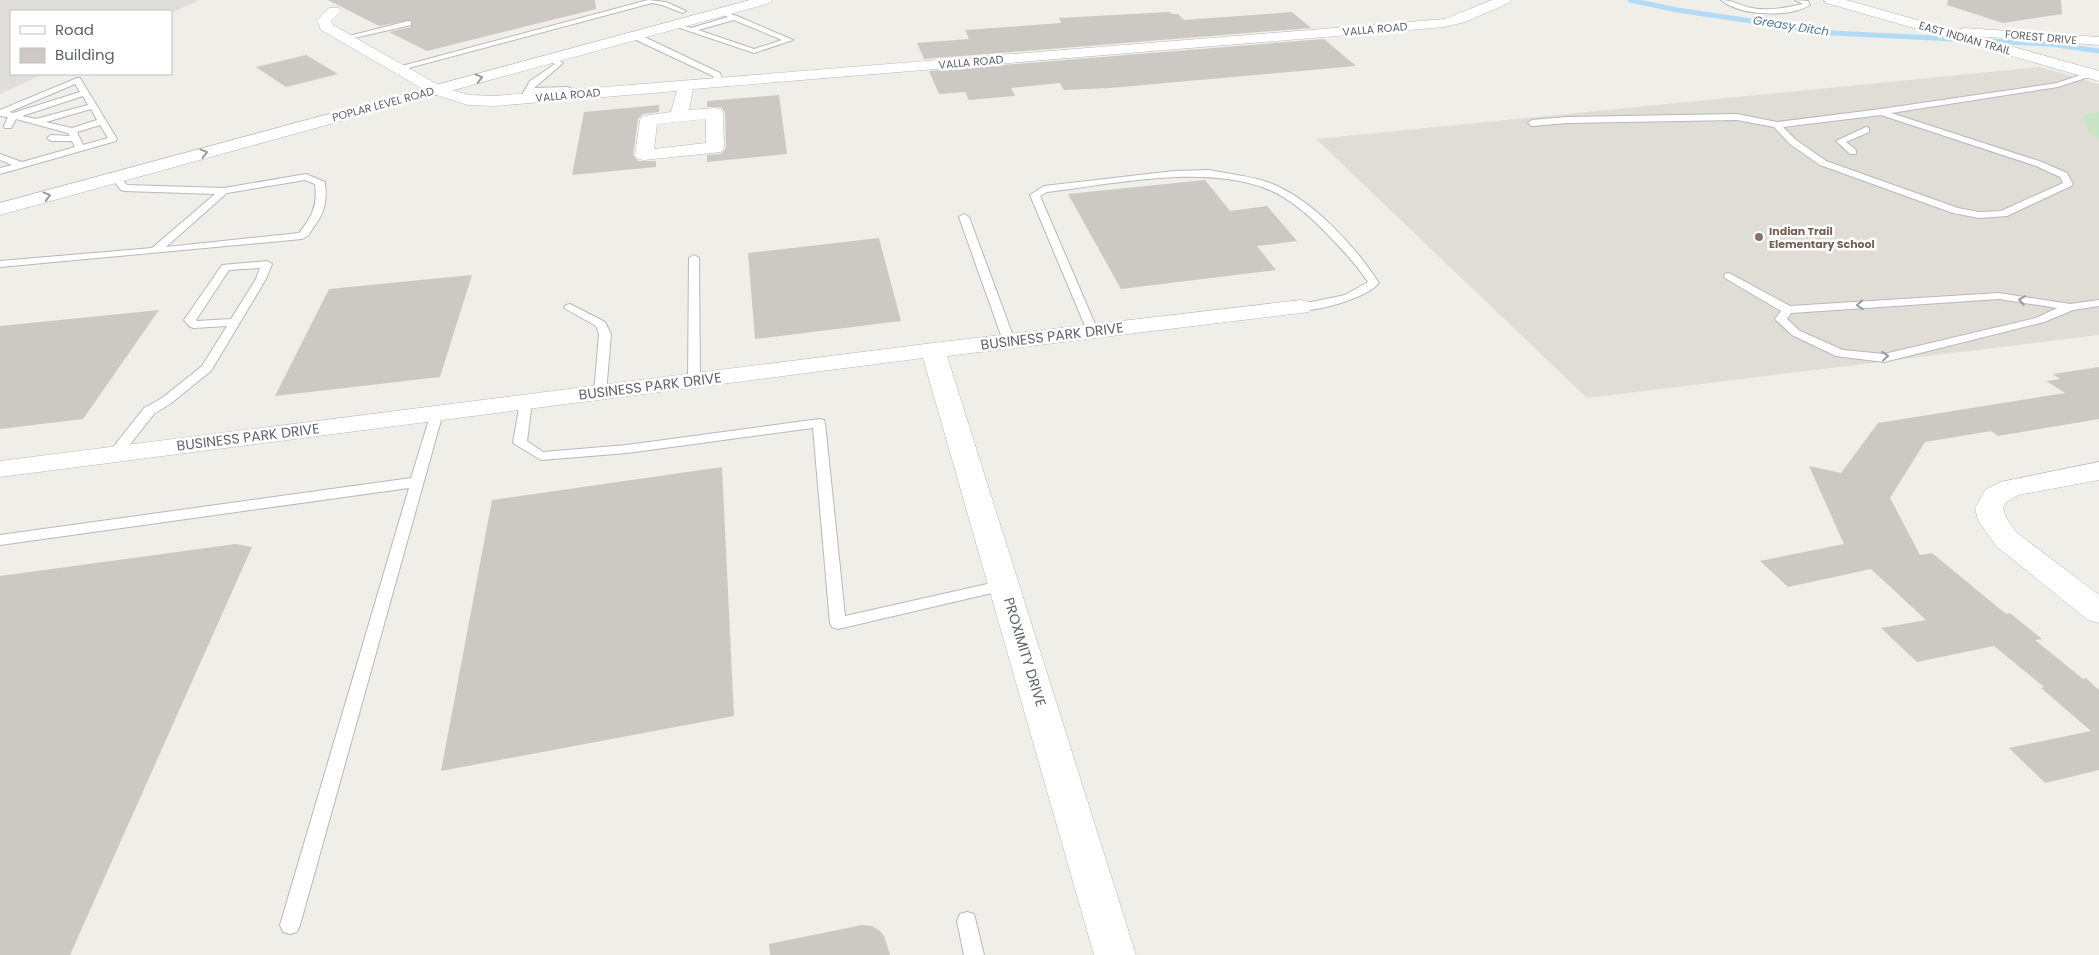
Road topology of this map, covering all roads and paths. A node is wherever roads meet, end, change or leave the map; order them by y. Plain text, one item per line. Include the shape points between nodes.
1 (765, 0) edge
2 (1504, 0) edge
3 (1724, 0) edge
4 (1798, 0) edge
5 (1831, 0) edge
6 (658, 1) edge
7 (727, 10) edge
8 (334, 11) dead end
9 (683, 22) junction
10 (408, 23) dead end
11 (1954, 35) junction
12 (635, 36) junction
13 (345, 38) junction
14 (2099, 41) edge
15 (550, 59) junction
16 (398, 68) junction
17 (2094, 75) edge
18 (421, 81) junction
19 (719, 83) junction
20 (686, 85) junction
21 (436, 90) junction
22 (84, 93) junction
23 (526, 94) junction
24 (93, 106) junction
25 (1881, 112) junction
26 (1, 113) edge
27 (13, 116) junction
28 (679, 116) junction
29 (1830, 117) junction
30 (102, 121) junction
31 (36, 122) junction
32 (1532, 123) dead end
33 (1777, 125) junction
34 (8, 126) dead end
35 (74, 135) junction
36 (51, 138) dead end
37 (80, 149) junction
38 (1853, 152) dead end
39 (0, 157) edge
40 (21, 165) junction
41 (0, 171) edge
42 (115, 177) junction
43 (224, 191) junction
44 (0, 192) edge
45 (0, 209) edge
46 (964, 217) dead end
47 (155, 251) junction
48 (694, 258) dead end
49 (0, 264) edge
50 (1729, 276) dead end
51 (2099, 303) edge
52 (570, 307) dead end
53 (1301, 307) joint
54 (2070, 307) junction
55 (1788, 310) junction
56 (235, 322) junction
57 (1092, 331) junction
58 (1009, 341) junction
59 (933, 350) junction
60 (694, 381) junction
61 (600, 393) junction
62 (526, 402) junction
63 (437, 413) junction
64 (115, 454) junction
65 (0, 469) edge
66 (2099, 471) edge
67 (417, 482) junction
68 (0, 540) edge
69 (1005, 585) junction
70 (2099, 612) edge
71 (967, 922) dead end
72 (290, 925) dead end
73 (974, 955) edge
74 (1115, 955) edge

1 - 7 street, POPLAR LEVEL ROAD
2 - 19 street, VALLA ROAD via 1445,23
3 - 4 lane via 1768,12 1807,5
5 - 11 street, EAST INDIAN TRAIL
6 - 9 lane
6 - 16 lane
7 - 9 street, POPLAR LEVEL ROAD
7 - 9 lane via 789,40 754,51
8 - 13 street, VALLA ROAD via 324,24
9 - 12 street, POPLAR LEVEL ROAD
9 - 18 street, POPLAR LEVEL ROAD
10 - 13 lane
11 - 14 street, FOREST DRIVE via 1985,32
11 - 17 street, EAST INDIAN TRAIL
12 - 15 street, POPLAR LEVEL ROAD
12 - 19 lane via 716,75
13 - 16 street, VALLA ROAD
21 -> 15 street, POPLAR LEVEL ROAD
15 - 23 lane via 558,65 533,84
16 - 18 street, VALLA ROAD
17 - 25 lane via 2058,85
18 - 21 street, VALLA ROAD
18 - 44 street, POPLAR LEVEL ROAD
19 - 20 street, VALLA ROAD
20 - 23 street, VALLA ROAD via 567,95
20 - 28 street
21 - 23 street, VALLA ROAD via 478,101
42 -> 21 street, POPLAR LEVEL ROAD
22 - 24 lane
22 - 26 lane via 76,80
22 - 27 lane
24 - 30 lane
24 - 31 lane
25 - 29 lane
25 - 33 lane via 2039,164 2064,175 2068,184 2003,214 1979,215 1956,211 1823,163 1793,142
26 - 27 lane
27 - 31 lane
27 - 34 lane
28 - 28 street via 649,120 644,155 681,159 716,148 715,113
29 - 33 lane
29 - 38 lane via 1866,130 1840,141
30 - 35 lane
30 - 37 lane via 113,139
31 - 35 lane
32 - 33 lane via 1737,116
35 - 36 lane
35 - 37 lane
37 - 40 lane
39 - 40 lane
40 - 41 lane
42 - 43 lane via 124,188
45 -> 42 street, POPLAR LEVEL ROAD
43 - 47 lane
43 - 47 lane via 306,178 320,182 322,202 316,218 302,236
46 - 58 lane
47 - 49 lane
48 - 60 lane
50 - 55 lane
51 - 54 lane
52 - 61 lane via 601,324 606,334
53 - 57 street, BUSINESS PARK DRIVE
53 - 57 lane via 1363,293 1374,284 1359,260 1308,209 1267,185 1209,173 1044,189 1035,195
54 -> 55 lane via 1999,296
55 -> 54 lane via 1781,319 1796,334 1840,353 1884,358 2040,320
56 - 56 lane via 261,279 267,264 226,267 190,320 194,325
56 - 64 lane via 207,368 149,411
57 - 58 street, BUSINESS PARK DRIVE
58 - 59 street, BUSINESS PARK DRIVE
59 - 60 street, BUSINESS PARK DRIVE
59 - 69 street, PROXIMITY DRIVE
60 - 61 street, BUSINESS PARK DRIVE
61 - 62 street, BUSINESS PARK DRIVE
62 - 63 street, BUSINESS PARK DRIVE
62 - 69 lane via 520,443 541,456 627,449 819,423 838,623
63 - 64 street, BUSINESS PARK DRIVE
63 - 67 lane
64 - 65 street, BUSINESS PARK DRIVE
66 - 70 street via 2010,488 1995,496 1988,508 1992,520 2006,539
67 - 68 lane
67 - 72 lane
69 - 74 street, PROXIMITY DRIVE
71 - 73 lane

